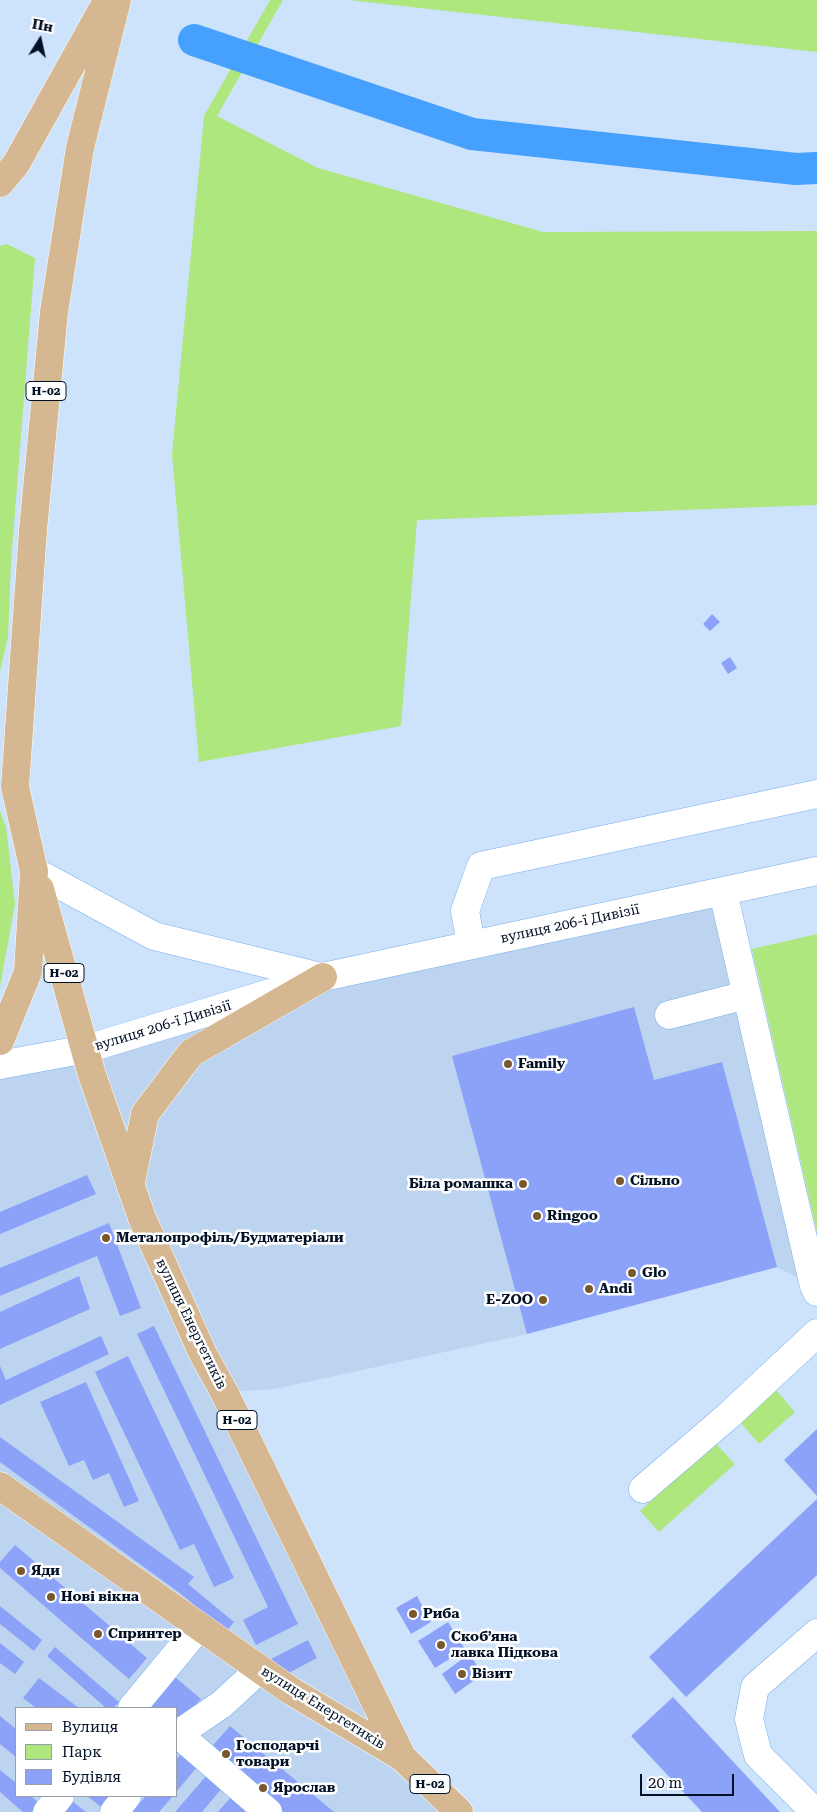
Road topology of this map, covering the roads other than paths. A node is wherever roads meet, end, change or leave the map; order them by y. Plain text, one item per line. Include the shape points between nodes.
1 (108, 0) edge
2 (117, 0) edge
3 (0, 183) edge
4 (0, 763) edge
5 (15, 787) junction
6 (817, 794) edge
7 (817, 870) edge
8 (34, 871) junction
9 (723, 892) junction
10 (471, 944) junction
11 (323, 977) junction
12 (746, 995) junction
13 (669, 1015) dead end
14 (0, 1041) edge
15 (86, 1049) junction
16 (0, 1065) edge
17 (131, 1183) junction
18 (817, 1292) edge
19 (817, 1333) edge
20 (0, 1486) edge
21 (643, 1489) dead end
22 (199, 1627) junction
23 (817, 1633) edge
24 (260, 1669) junction
25 (133, 1707) edge
26 (178, 1733) edge
27 (178, 1735) edge
28 (402, 1757) junction
29 (59, 1797) edge
30 (126, 1797) edge
31 (46, 1812) edge
32 (114, 1812) edge
33 (268, 1812) edge
34 (459, 1812) edge
35 (815, 1812) edge

1 - 3 main road via 16,164
2 - 5 main road, Н-02 via 80,148 54,312 33,530
4 - 5 main road, Н-02
5 - 8 main road, Н-02
6 - 10 street via 481,866 465,911
7 - 9 street, вулиця 206-ї Дивізії
8 - 11 street, вулиця 206-ї Дивізії via 154,936
8 - 14 main road, Н-02 via 28,972
8 - 15 main road, вулиця Енергетиків / Н-02
9 - 10 street, вулиця 206-ї Дивізії
9 - 12 street
10 - 11 street, вулиця 206-ї Дивізії
11 - 15 street, вулиця 206-ї Дивізії
11 - 17 main road via 191,1053 145,1114
12 - 13 street
12 - 18 street
15 - 16 street, вулиця 206-ї Дивізії
15 - 17 main road, вулиця Енергетиків / Н-02 via 92,1075
17 - 28 main road, вулиця Енергетиків / Н-02 via 142,1218 203,1354
19 - 21 street
20 - 22 main road, вулиця Енергетиків / Н-02
22 - 24 main road, вулиця Енергетиків / Н-02
22 - 25 street
23 - 35 street via 755,1687 749,1719 758,1754
24 - 26 street via 222,1704
24 - 28 main road, вулиця Енергетиків / Н-02
27 - 33 street
28 - 34 main road, вулиця Енергетиків / Н-02
29 - 31 street
30 - 32 street

